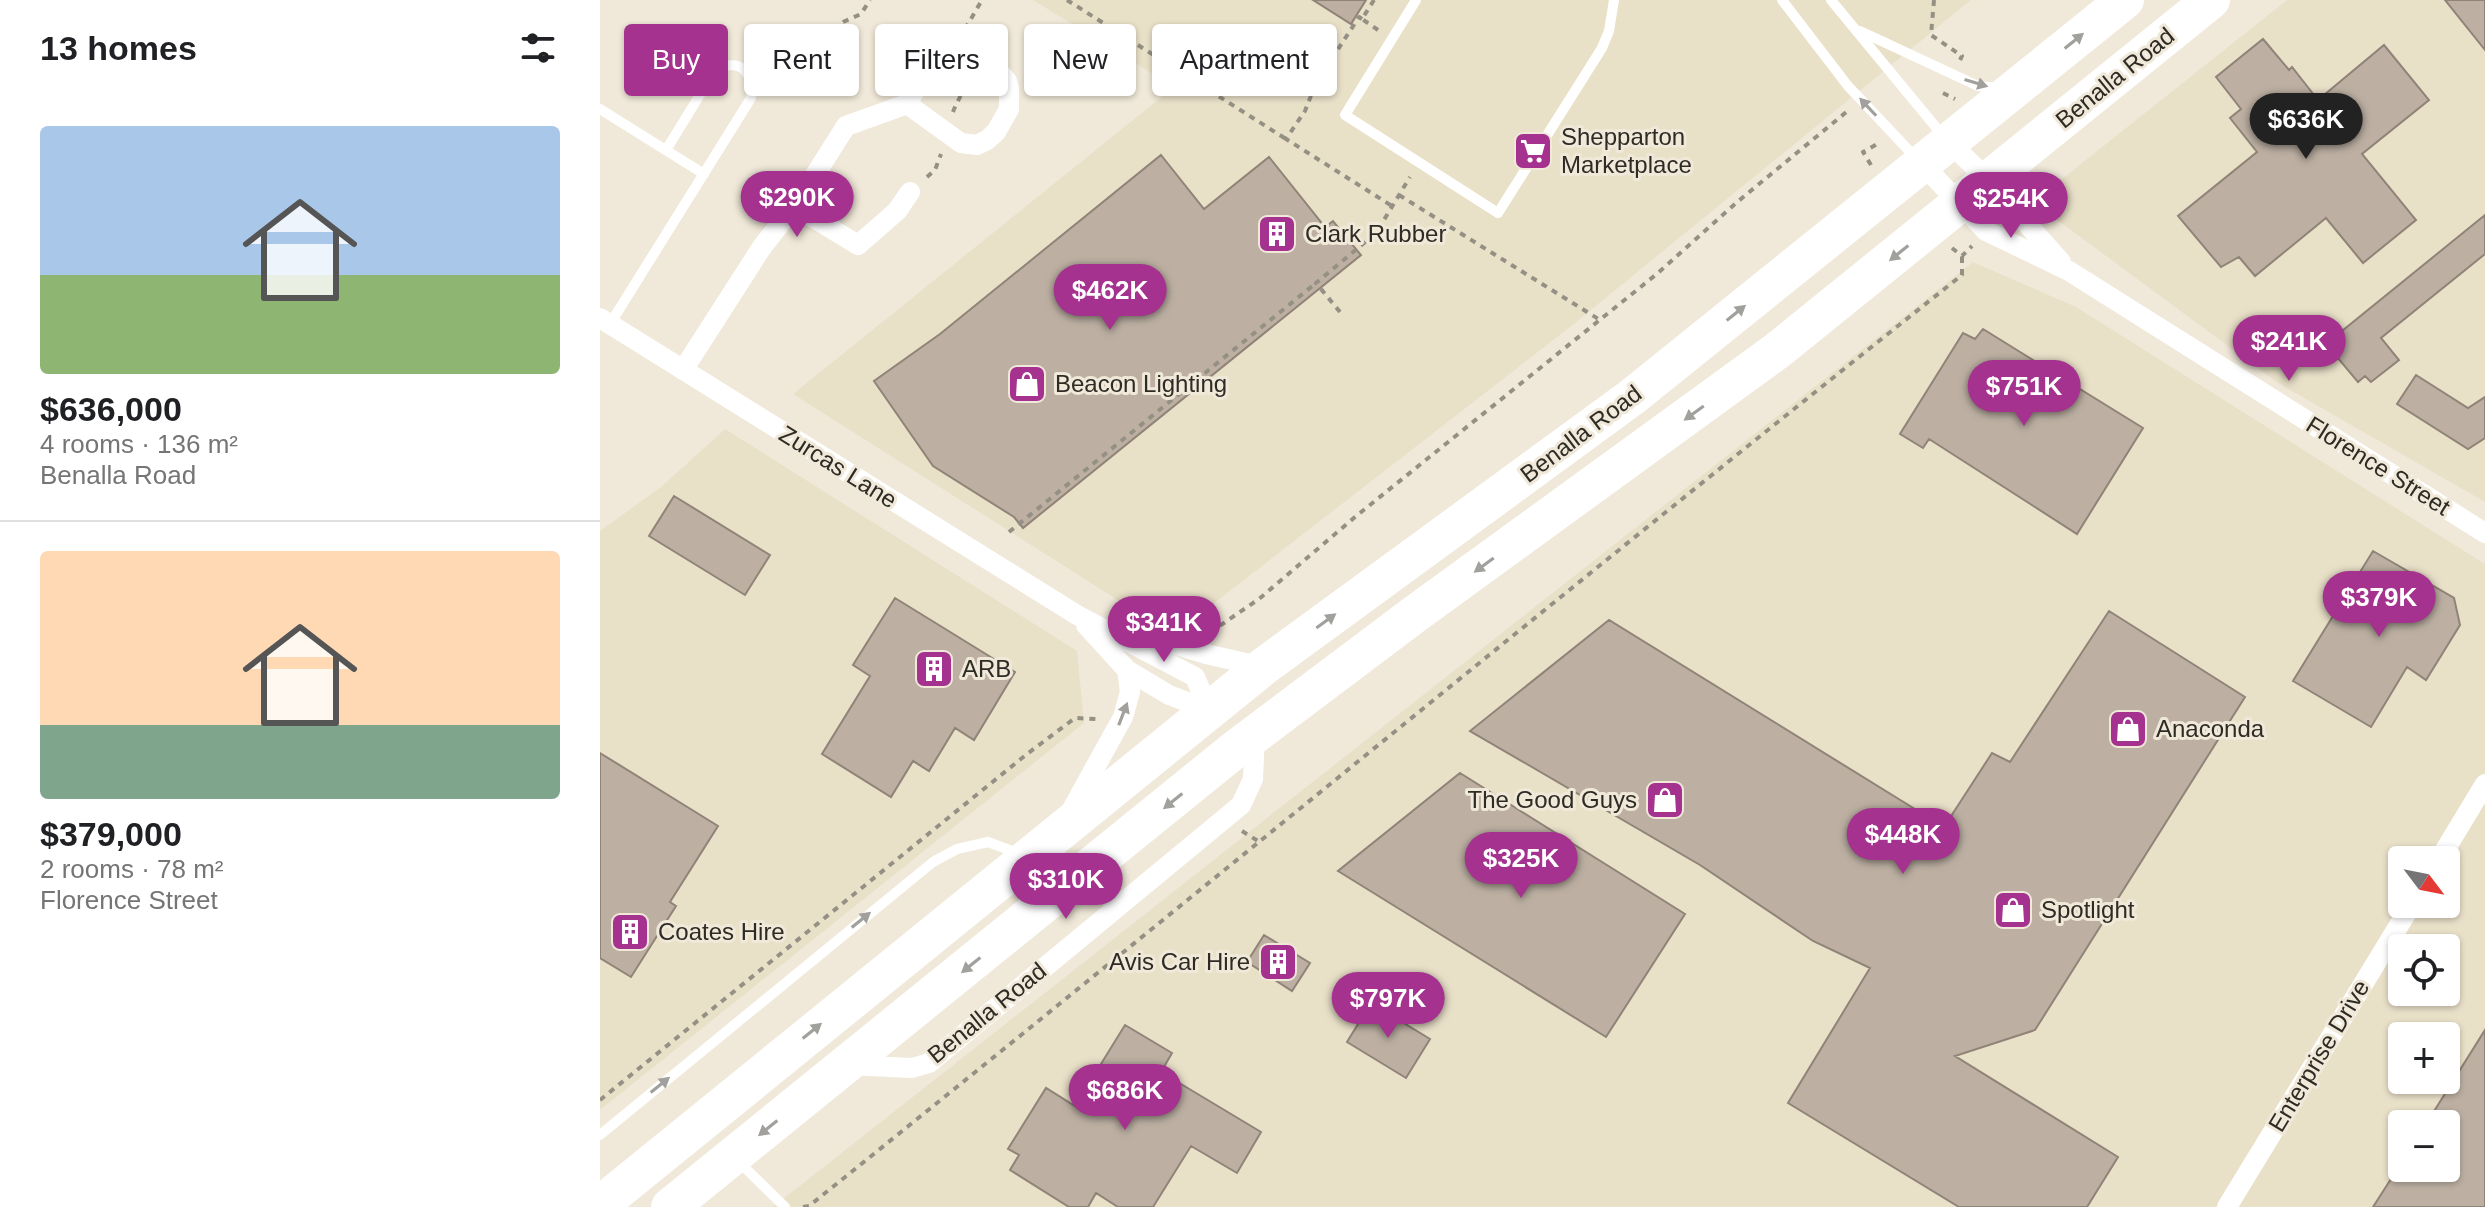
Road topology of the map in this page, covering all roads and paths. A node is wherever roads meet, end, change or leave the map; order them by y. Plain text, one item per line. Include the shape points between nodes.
1 (870, 0) edge
2 (982, 0) edge
3 (1067, 0) edge
4 (1374, 0) edge
5 (1416, 0) edge
6 (1614, 0) edge
7 (1782, 0) edge
8 (1831, 0) edge
9 (1934, 0) edge
10 (2125, 0) edge
11 (2211, 0) edge
12 (1842, 6) edge
13 (841, 24) edge
14 (967, 24) edge
15 (1854, 28) junction
16 (1392, 39) junction
17 (744, 70) edge
18 (1952, 74) junction
19 (2022, 83) junction
20 (1008, 88) edge
21 (1943, 93) dead end
22 (751, 96) edge
23 (911, 96) edge
24 (959, 96) edge
25 (907, 104) junction
26 (1851, 107) dead end
27 (600, 109) edge
28 (949, 136) junction
29 (1286, 139) dead end
30 (666, 150) junction
31 (1935, 152) junction
32 (704, 174) junction
33 (1973, 191) junction
34 (910, 192) joint
35 (794, 206) junction
36 (1962, 256) dead end
37 (2069, 271) junction
38 (1316, 283) junction
39 (1340, 312) dead end
40 (1600, 320) junction
41 (605, 321) edge
42 (683, 370) junction
43 (1009, 532) dead end
44 (2485, 533) edge
45 (1077, 615) junction
46 (1215, 629) dead end
47 (1263, 667) junction
48 (1127, 670) junction
49 (1209, 710) junction
50 (1244, 743) junction
51 (2485, 784) edge
52 (1059, 831) junction
53 (2447, 846) edge
54 (1028, 856) junction
55 (2403, 918) edge
56 (846, 1065) junction
57 (600, 1135) edge
58 (660, 1156) junction
59 (732, 1156) junction
60 (600, 1205) edge
61 (670, 1207) edge
62 (785, 1207) edge
63 (803, 1207) edge
64 (2227, 1207) edge

1 - 13 path via 861,14
2 - 14 path
3 - 29 path
4 - 16 path via 1362,19
5 - 16 lane
6 - 16 lane via 1602,48 1498,213 1345,115
31 -> 7 lane via 1848,86
8 - 12 lane
9 - 18 path via 1931,35 1962,56
19 -> 10 highway, Benalla Road
11 - 33 highway, Benalla Road
12 - 15 lane
15 - 18 lane
15 - 31 lane
17 - 30 lane via 735,64 714,72
18 -> 19 lane via 1978,86
18 - 21 path
19 - 31 highway, Benalla Road
20 - 28 street via 1010,102 987,140 977,145
22 - 32 lane
23 - 25 street
24 - 28 path
25 - 28 street
25 - 35 street via 846,126
26 - 40 path
27 - 30 lane
28 - 34 path via 935,170
30 - 32 lane
31 - 33 street, Florence Street
31 - 33 street, Florence Street
47 -> 31 highway, Benalla Road via 1569,446
32 - 41 lane
33 - 37 street, Florence Street
33 - 37 street, Florence Street via 1986,231
33 -> 50 highway, Benalla Road via 1738,381
34 - 35 street via 897,211 858,245
35 - 42 street
36 - 63 path via 1962,275
37 - 44 street, Florence Street
38 - 39 path
38 - 40 path via 1376,233 1400,194
38 - 43 path
40 - 46 path via 1259,599
41 - 42 street, Zurcas Lane
42 - 45 street, Zurcas Lane
45 - 47 street, Zurcas Lane
45 - 48 street, Zurcas Lane
45 - 49 street, Zurcas Lane via 1195,677
47 - 49 highway, Benalla Road
48 - 49 street, Zurcas Lane via 1169,695
52 -> 48 street via 1123,717 1130,692
49 - 50 highway
49 - 52 highway, Benalla Road
50 -> 56 highway, Benalla Road
50 - 56 street, Benalla Road via 1253,779 1241,805 929,1063 912,1068
51 - 53 street
52 - 54 highway, Benalla Road
57 -> 54 lane via 933,862 957,849 988,842
58 -> 54 highway, Benalla Road
55 - 64 street, Enterprise Drive
56 -> 59 highway, Benalla Road
58 - 59 highway via 712,1151
58 - 60 highway, Benalla Road
59 - 61 highway, Benalla Road
59 - 62 lane

